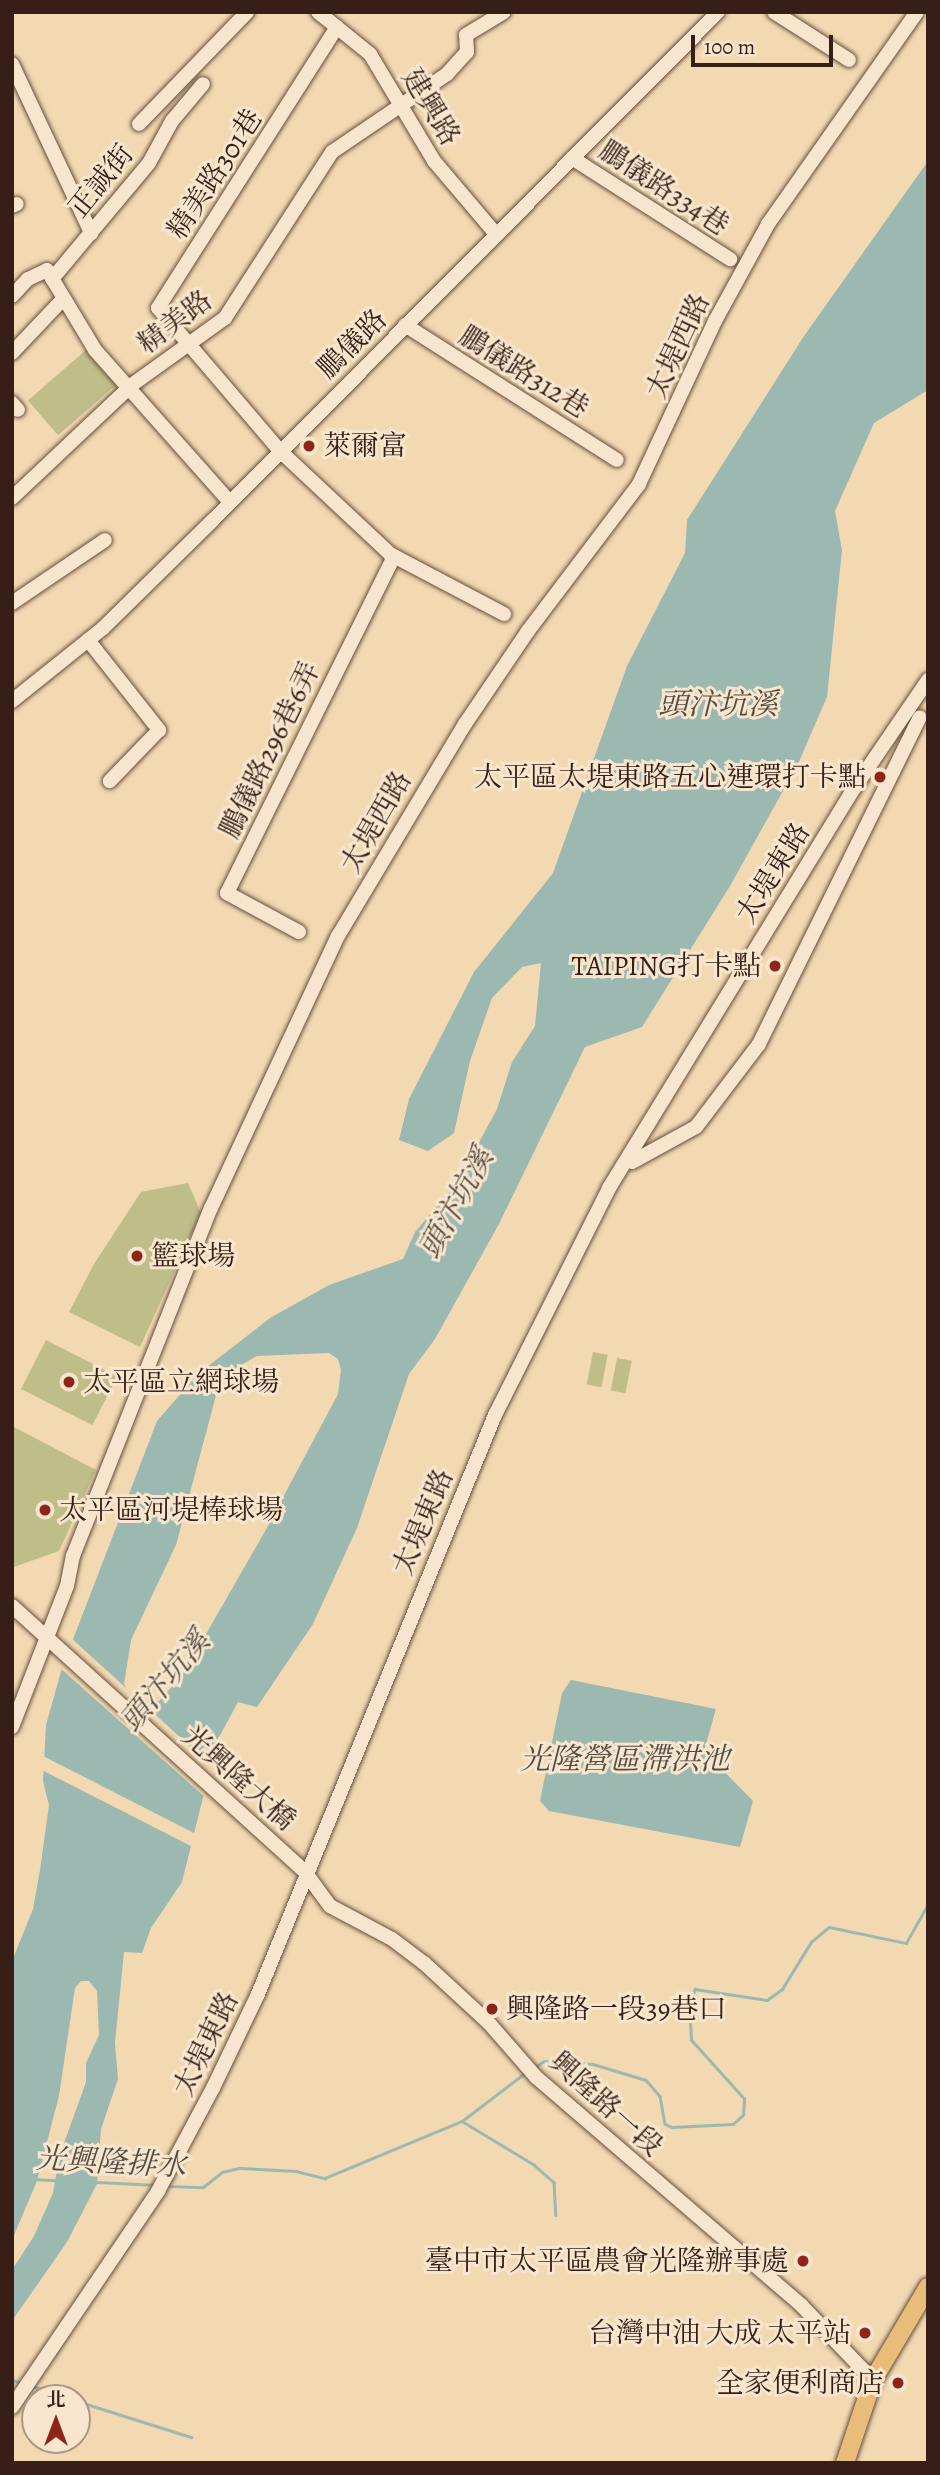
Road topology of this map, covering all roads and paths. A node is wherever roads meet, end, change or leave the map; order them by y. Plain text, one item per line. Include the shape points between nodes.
1 (247, 12) edge
2 (504, 12) edge
3 (718, 12) edge
4 (774, 12) edge
5 (917, 12) edge
6 (329, 18) edge
7 (849, 60) dead end
8 (12, 64) edge
9 (203, 84) dead end
10 (166, 95) junction
11 (398, 106) junction
12 (181, 109) junction
13 (139, 124) dead end
14 (572, 158) junction
15 (91, 233) junction
16 (496, 233) junction
17 (730, 259) dead end
18 (49, 274) junction
19 (12, 296) edge
20 (62, 299) junction
21 (405, 325) junction
22 (184, 344) junction
23 (12, 353) edge
24 (130, 388) junction
25 (280, 450) junction
26 (617, 460) dead end
27 (12, 498) edge
28 (229, 500) junction
29 (105, 540) dead end
30 (394, 556) junction
31 (12, 603) edge
32 (504, 614) dead end
33 (88, 640) junction
34 (928, 680) edge
35 (12, 701) edge
36 (920, 717) dead end
37 (110, 781) dead end
38 (299, 932) dead end
39 (632, 1162) dead end
40 (12, 1606) edge
41 (46, 1636) junction
42 (12, 1727) edge
43 (305, 1872) junction
44 (928, 2287) edge
45 (873, 2380) junction
46 (12, 2407) edge
47 (845, 2463) edge

1 - 10 street, 正誠街
2 - 11 street, 精美路 via 466,35 467,52 447,74
3 - 14 street, 鵬儀路
4 - 7 street
5 - 41 street, 太堤西路 via 768,224 715,321 639,484 528,631 465,724 338,936 211,1208 100,1484
6 - 11 street, 建興路 via 370,54
6 - 22 street, 精美路301巷 via 226,205 160,300 158,308
8 - 15 street
9 - 12 street, 正誠街
10 - 12 street
10 - 13 street, 正誠街
11 - 16 street, 建興路 via 434,161
11 - 22 street, 精美路 via 332,152 233,309 195,342
12 - 15 street, 正誠街 via 149,163
14 - 16 street, 鵬儀路
14 - 17 street, 鵬儀路334巷
15 - 18 street, 正誠街
16 - 21 street, 鵬儀路
18 - 19 street, 正誠街 via 28,279
18 - 20 street
20 - 23 street
20 - 24 street via 95,350
21 - 25 street, 鵬儀路
21 - 26 street, 鵬儀路312巷
22 - 24 street, 精美路
22 - 25 street, 精美路301巷
24 - 27 street, 精美路
24 - 28 street
25 - 28 street, 鵬儀路
25 - 30 street, 精美路301巷
28 - 33 street, 鵬儀路
29 - 31 street
30 - 32 street, 精美路301巷
30 - 38 street, 鵬儀路296巷6弄 via 227,893
33 - 35 street, 鵬儀路
33 - 37 street via 159,730
34 - 43 street, 太堤東路 via 847,798 609,1188 495,1415
36 - 39 street via 759,1044 695,1128
40 - 41 street, 光興隆大橋
41 - 42 street, 太堤西路
41 - 43 street, 光興隆大橋
43 - 45 street, 興隆路一段 via 330,1906 393,1939 424,1963 536,2077 801,2305
43 - 46 street, 太堤東路 via 258,1994 158,2191
44 - 45 main road
45 - 47 main road

